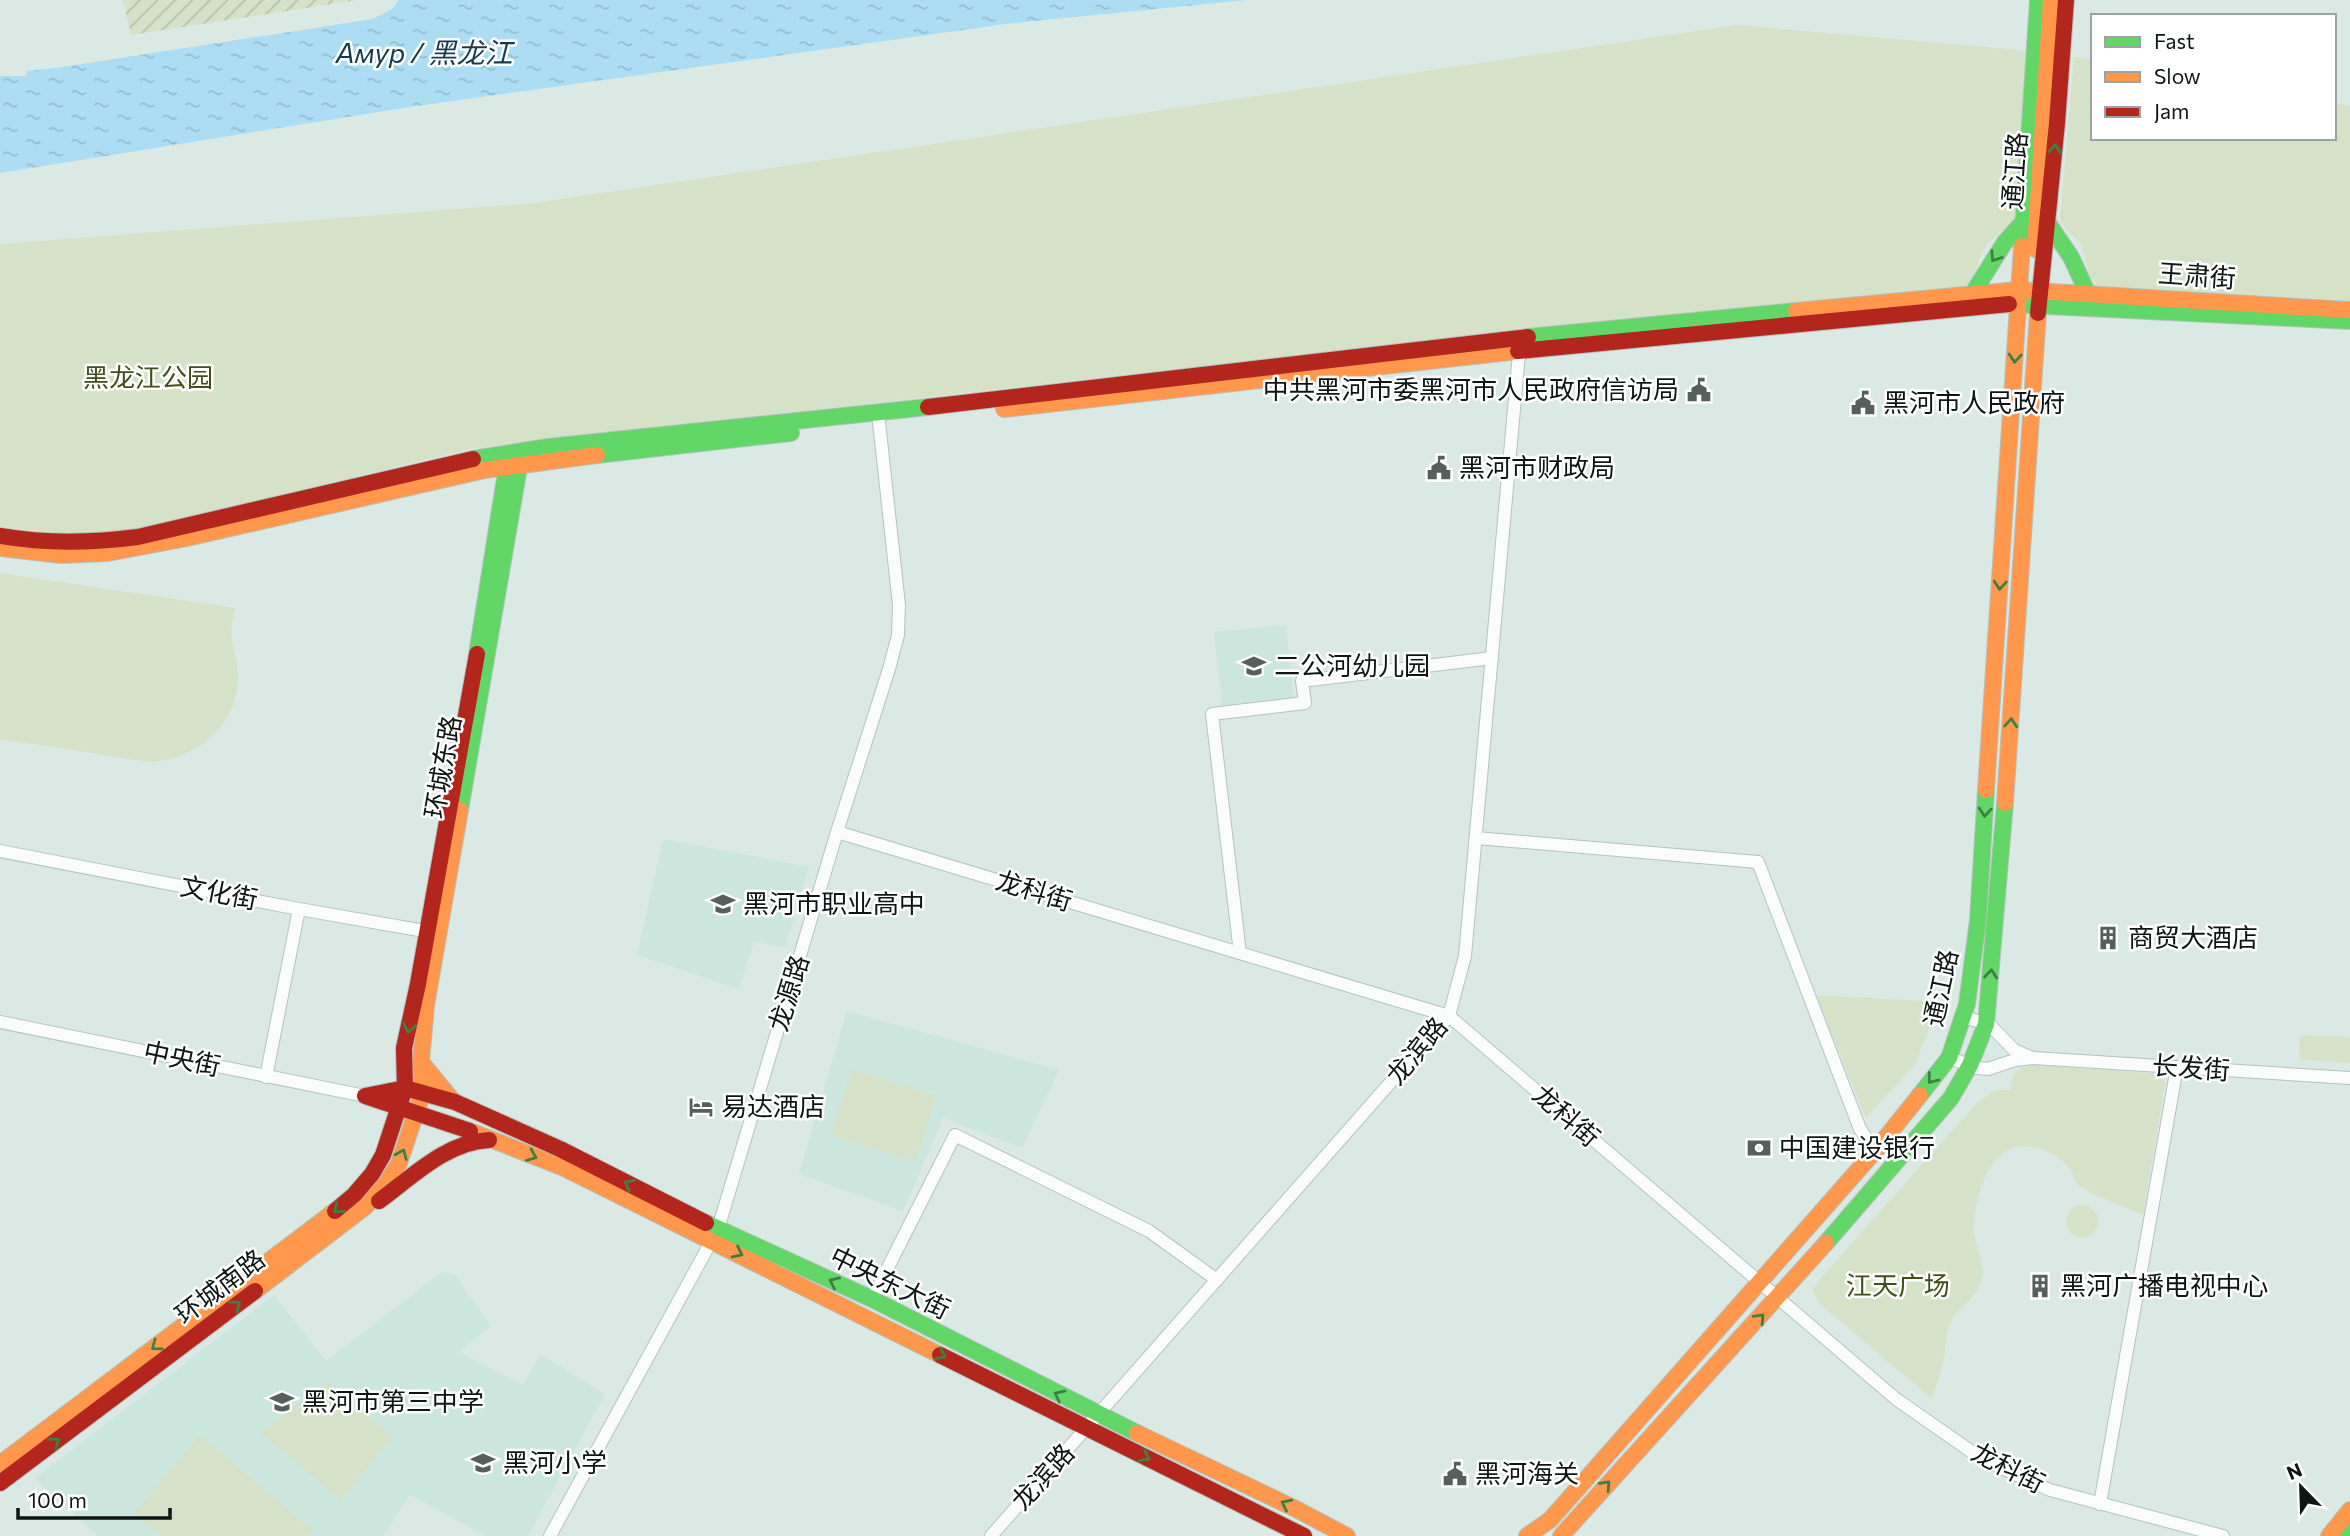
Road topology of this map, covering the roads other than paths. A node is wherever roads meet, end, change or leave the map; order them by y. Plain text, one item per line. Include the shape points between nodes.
1 (2038, 0) edge
2 (2051, 0) edge
3 (2066, 0) edge
4 (2048, 43) junction
5 (2023, 222) junction
6 (2048, 223) junction
7 (2088, 294) junction
8 (1970, 296) junction
9 (2030, 297) junction
10 (2350, 310) edge
11 (2350, 321) edge
12 (1519, 344) junction
13 (879, 418) junction
14 (514, 459) junction
15 (0, 536) edge
16 (0, 548) edge
17 (1492, 658) junction
18 (837, 832) junction
19 (1476, 838) junction
20 (0, 851) edge
21 (299, 909) junction
22 (433, 933) junction
23 (1240, 953) junction
24 (1449, 1016) junction
25 (1964, 1017) junction
26 (0, 1022) edge
27 (1986, 1024) junction
28 (1949, 1058) junction
29 (2033, 1058) junction
30 (421, 1062) junction
31 (1970, 1065) junction
32 (2177, 1067) junction
33 (266, 1077) junction
34 (2350, 1078) edge
35 (405, 1088) junction
36 (423, 1092) junction
37 (365, 1096) junction
38 (455, 1102) junction
39 (399, 1109) junction
40 (416, 1113) junction
41 (498, 1142) junction
42 (1875, 1151) junction
43 (337, 1230) junction
44 (715, 1235) junction
45 (1217, 1280) junction
46 (1760, 1283) junction
47 (1778, 1298) junction
48 (872, 1300) junction
49 (1098, 1415) junction
50 (1087, 1428) junction
51 (0, 1464) edge
52 (0, 1483) edge
53 (2101, 1504) junction
54 (2350, 1510) edge
55 (2350, 1531) edge
56 (550, 1536) edge
57 (991, 1536) edge
58 (1304, 1536) edge
59 (1347, 1536) edge
60 (1527, 1536) edge
61 (1560, 1536) edge
62 (2223, 1536) edge
63 (2329, 1536) edge
64 (2345, 1536) edge

1 - 4 main road
2 - 4 main road
3 - 4 main road
4 - 5 main road
6 -> 4 main road
4 - 9 main road, 通江路
5 -> 8 main road
5 - 9 main road
6 - 7 main road via 2077,265
6 - 9 main road
7 - 9 main road, 王肃街
7 - 10 main road, 王肃街
8 - 9 main road
8 - 12 main road
9 - 11 main road
9 - 12 main road
9 -> 25 main road, 通江路 via 1978,920
27 -> 9 main road, 通江路 via 2003,841
12 - 13 main road
12 - 17 street, 龙滨路
13 - 14 main road
13 - 18 street, 龙源路 via 899,605 898,635
14 - 15 main road via 475,459 138,537 62,543
14 - 16 main road via 108,553 61,555
14 - 22 main road, 环城东路
17 - 19 street, 龙滨路
17 - 23 street via 1302,681 1305,703 1212,714
18 - 23 street, 龙科街
18 - 44 street, 龙源路
19 - 24 street, 龙滨路 via 1465,956
19 - 42 street via 1758,862 1860,1129
20 - 21 street, 文化街
21 - 22 street, 文化街
21 - 33 street
22 - 30 main road, 环城东路
22 -> 35 main road, 环城东路 via 404,1048
23 - 24 street, 龙科街
24 - 45 street, 龙滨路
24 - 46 street, 龙科街
25 - 27 street, 长发街
25 - 28 main road, 通江路
26 - 33 street, 中央街
27 - 29 street, 长发街 via 2014,1050
27 - 31 main road, 通江路
28 - 31 street, 长发街
28 -> 42 main road, 通江路
29 - 31 street, 长发街 via 1988,1069
29 - 32 street, 长发街
30 - 36 main road, 环城东路
30 - 38 main road
31 - 47 main road, 通江路 via 1951,1098
32 - 34 street, 长发街
32 - 53 street
33 - 37 street, 中央街
35 - 36 main road, 中央东大街
35 - 37 main road
35 - 39 main road, 环城南路
36 - 38 main road, 中央东大街
36 - 40 main road, 环城南路
37 - 39 main road, 中央东大街
44 -> 38 main road, 中央东大街 via 560,1149
39 - 40 main road, 中央东大街
39 -> 51 main road, 环城南路 via 383,1155 354,1195
40 - 41 main road, 中央东大街
43 -> 40 main road, 环城南路 via 386,1184 399,1163
41 - 43 main road via 478,1140 450,1152
41 -> 44 main road, 中央东大街
42 - 46 main road, 通江路
52 -> 43 main road, 环城南路
48 -> 44 main road, 中央东大街
44 -> 50 main road, 中央东大街
44 - 56 street, 龙源路
45 - 48 street via 1149,1231 955,1135
45 - 49 street, 龙滨路
46 - 47 street, 龙科街
46 - 60 main road, 通江路 via 1550,1520
47 - 53 street, 龙科街 via 1896,1399 1982,1459 2050,1490
61 -> 47 main road, 通江路
49 -> 48 main road, 中央东大街
49 - 50 street, 龙滨路
59 -> 49 main road, 中央东大街
50 - 57 street, 龙滨路
50 -> 58 main road, 中央东大街
53 - 62 street, 龙科街
54 - 63 main road
55 - 64 main road

